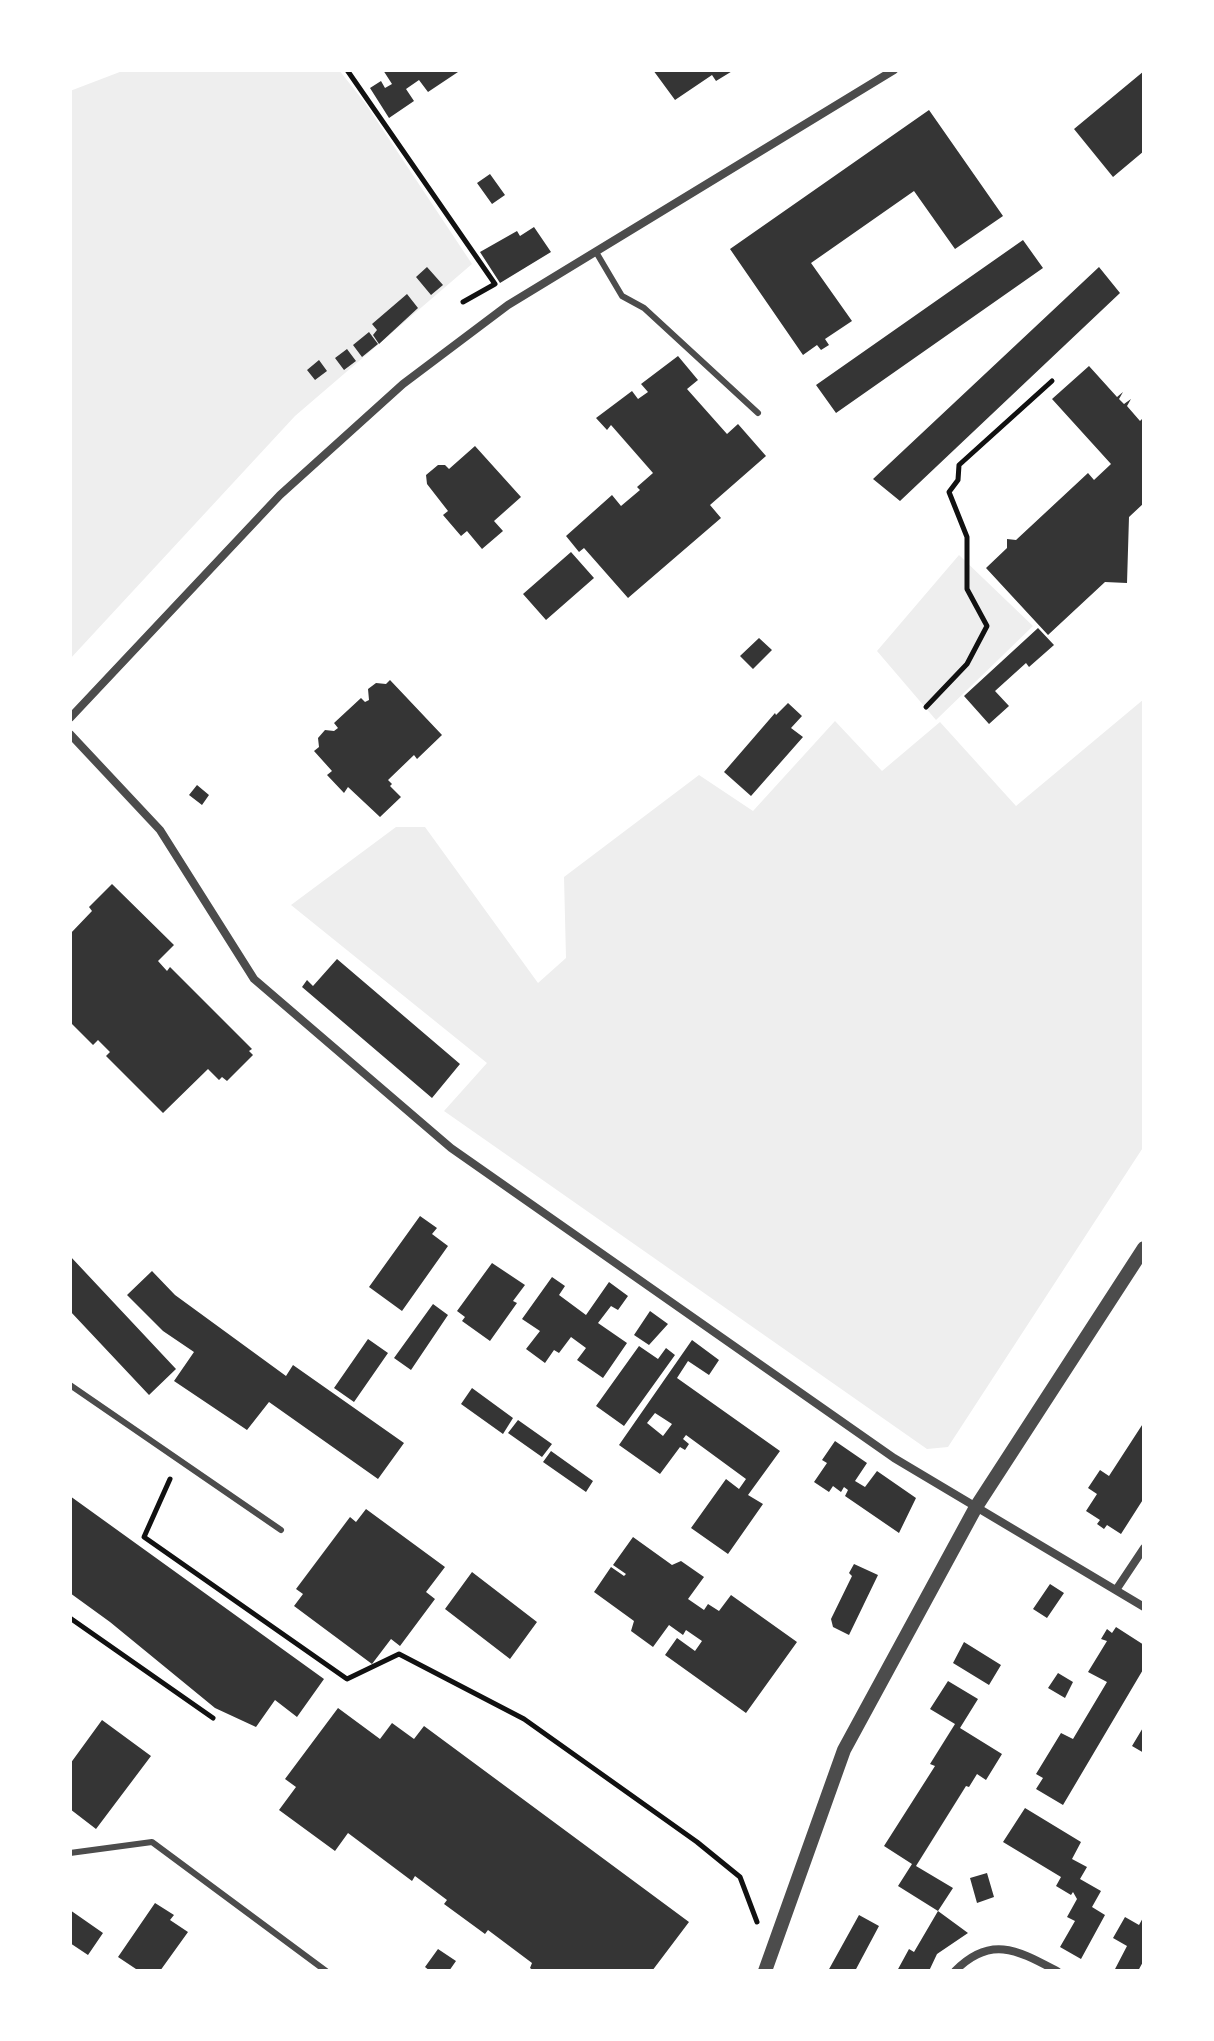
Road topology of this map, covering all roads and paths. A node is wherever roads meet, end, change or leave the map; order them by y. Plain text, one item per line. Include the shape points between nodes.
1 (347, 70) edge
2 (894, 70) edge
3 (596, 252) junction
4 (463, 302) dead end
5 (1052, 381) dead end
6 (758, 413) dead end
7 (926, 707) dead end
8 (70, 718) edge
9 (70, 734) edge
10 (1144, 1248) edge
11 (70, 1385) edge
12 (179, 1460) junction
13 (976, 1507) junction
14 (281, 1530) dead end
15 (1144, 1548) edge
16 (1116, 1590) junction
17 (1144, 1607) edge
18 (70, 1618) edge
19 (213, 1718) dead end
20 (70, 1853) edge
21 (770, 1956) junction
22 (326, 1971) edge
23 (765, 1971) edge
24 (955, 1971) edge
25 (1057, 1971) edge

1 - 4 path via 495,284
2 - 3 street
3 - 6 lane via 622,296 644,308
3 - 8 street via 508,305 403,384 280,495
5 - 7 path via 959,465 958,480 949,492 967,537 967,589 987,626 967,664
9 - 13 street via 160,830 254,979 451,1148 894,1458
10 - 13 street
11 - 12 lane
12 - 14 lane
12 - 21 path via 144,1537 347,1679 399,1654 524,1719 740,1877
13 - 16 street
13 - 21 street via 844,1750
15 - 16 street
16 - 17 street
18 - 19 path
20 - 22 lane via 152,1842
21 - 23 street
24 - 25 street via 991,1950 1018,1950

